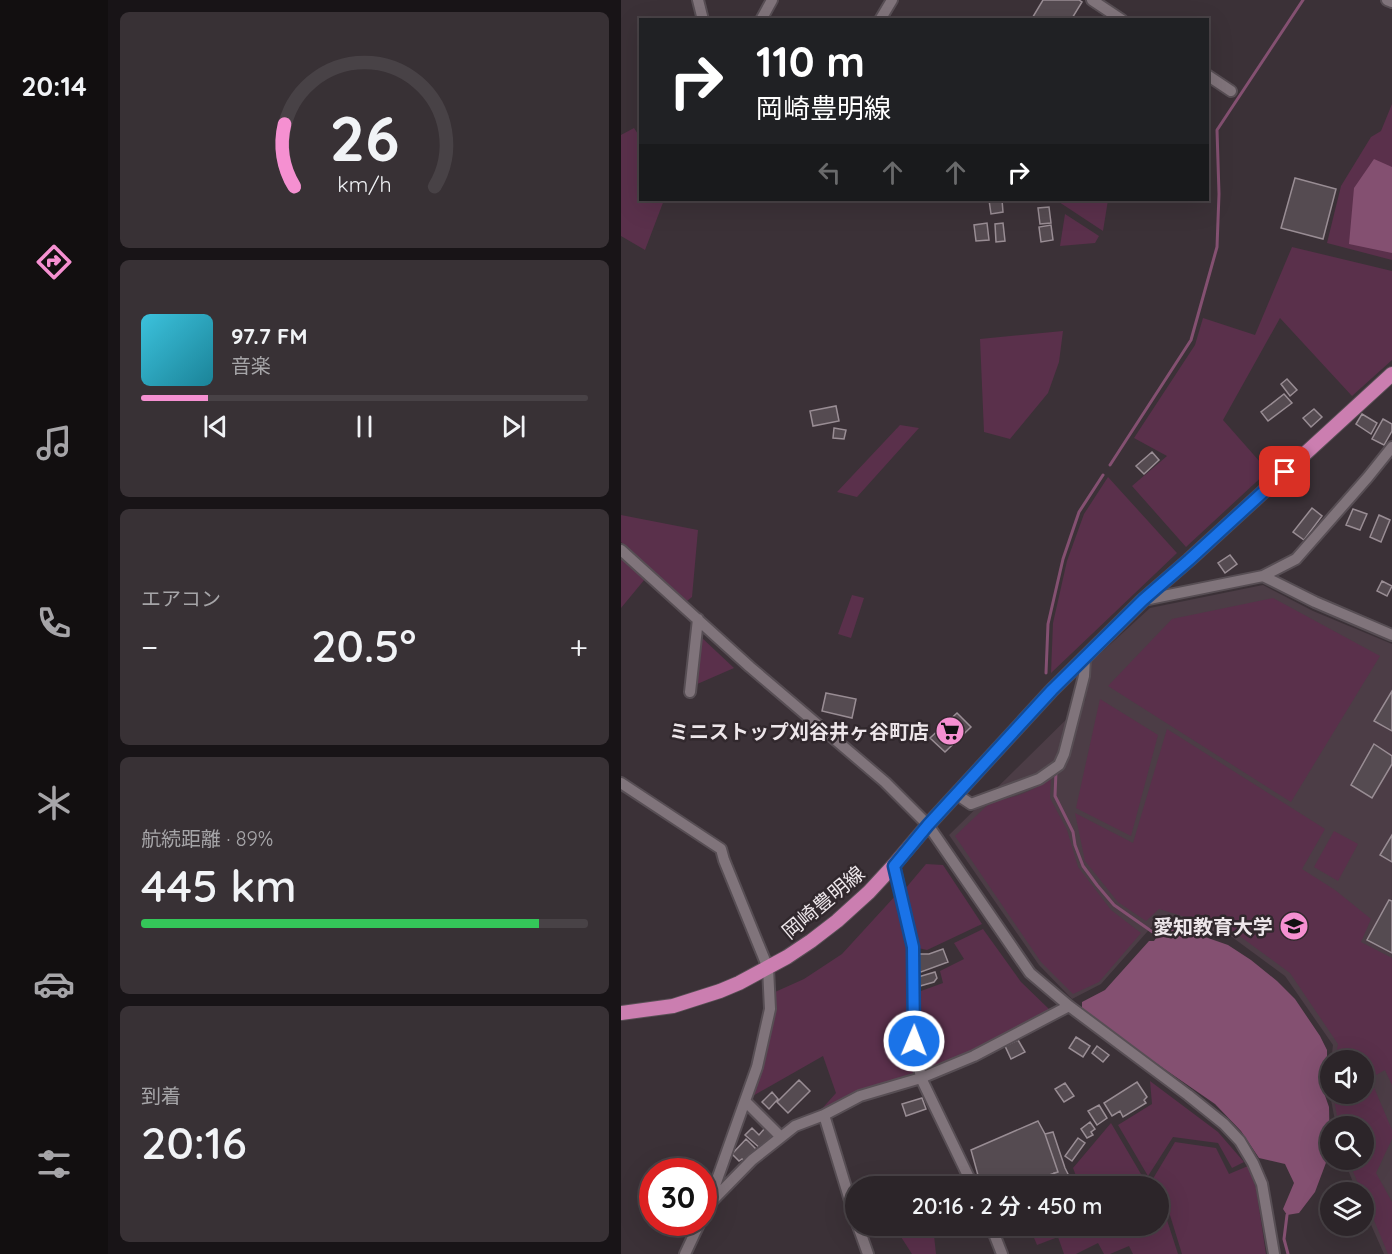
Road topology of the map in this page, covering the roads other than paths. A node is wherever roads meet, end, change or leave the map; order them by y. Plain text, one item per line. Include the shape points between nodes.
1 (696, 0) edge
2 (772, 0) edge
3 (892, 0) edge
4 (1092, 0) edge
5 (1387, 0) edge
6 (1392, 2) edge
7 (702, 18) edge
8 (762, 18) edge
9 (881, 18) edge
10 (1119, 18) edge
11 (1209, 76) edge
12 (1231, 91) dead end
13 (1392, 374) edge
14 (1392, 447) edge
15 (621, 550) edge
16 (1263, 576) junction
17 (1143, 600) junction
18 (697, 620) junction
19 (1392, 635) edge
20 (1085, 658) junction
21 (690, 692) dead end
22 (621, 783) edge
23 (956, 794) junction
24 (928, 825) junction
25 (894, 866) junction
26 (768, 968) junction
27 (1069, 1006) junction
28 (621, 1012) edge
29 (921, 1078) junction
30 (745, 1101) junction
31 (824, 1115) junction
32 (781, 1137) junction
33 (968, 1176) edge
34 (717, 1179) edge
35 (845, 1183) edge
36 (717, 1198) edge
37 (693, 1236) edge
38 (862, 1236) edge
39 (995, 1236) edge
40 (685, 1254) edge
41 (868, 1254) edge
42 (1002, 1254) edge
43 (1274, 1254) edge

1 - 7 street
2 - 8 street
3 - 9 street
4 - 10 street
5 - 6 street
11 - 12 street
13 - 17 main road, 岡崎豊明線
14 - 16 street via 1296,559
15 - 18 street
16 - 17 street
16 - 19 street
17 - 20 main road, 岡崎豊明線
18 - 21 street
18 - 24 street via 885,782
20 - 23 main road, 岡崎豊明線
20 - 23 street via 1084,676 1059,765 1039,778 971,804
22 - 26 street via 721,849
23 - 24 main road, 岡崎豊明線
24 - 25 main road, 岡崎豊明線
24 - 27 street via 1030,973
25 - 26 main road, 岡崎豊明線 via 837,921
25 - 29 street via 913,947 914,1041
26 - 28 main road, 岡崎豊明線 via 739,983 673,1006
26 - 30 street via 769,1009 757,1067
27 - 29 street via 974,1056
27 - 43 street via 1188,1095 1240,1141 1262,1184
29 - 31 street via 860,1096
29 - 33 street
30 - 32 street
30 - 34 street
31 - 32 street via 795,1126
31 - 35 street
32 - 36 street via 752,1160
37 - 40 street
38 - 41 street
39 - 42 street

